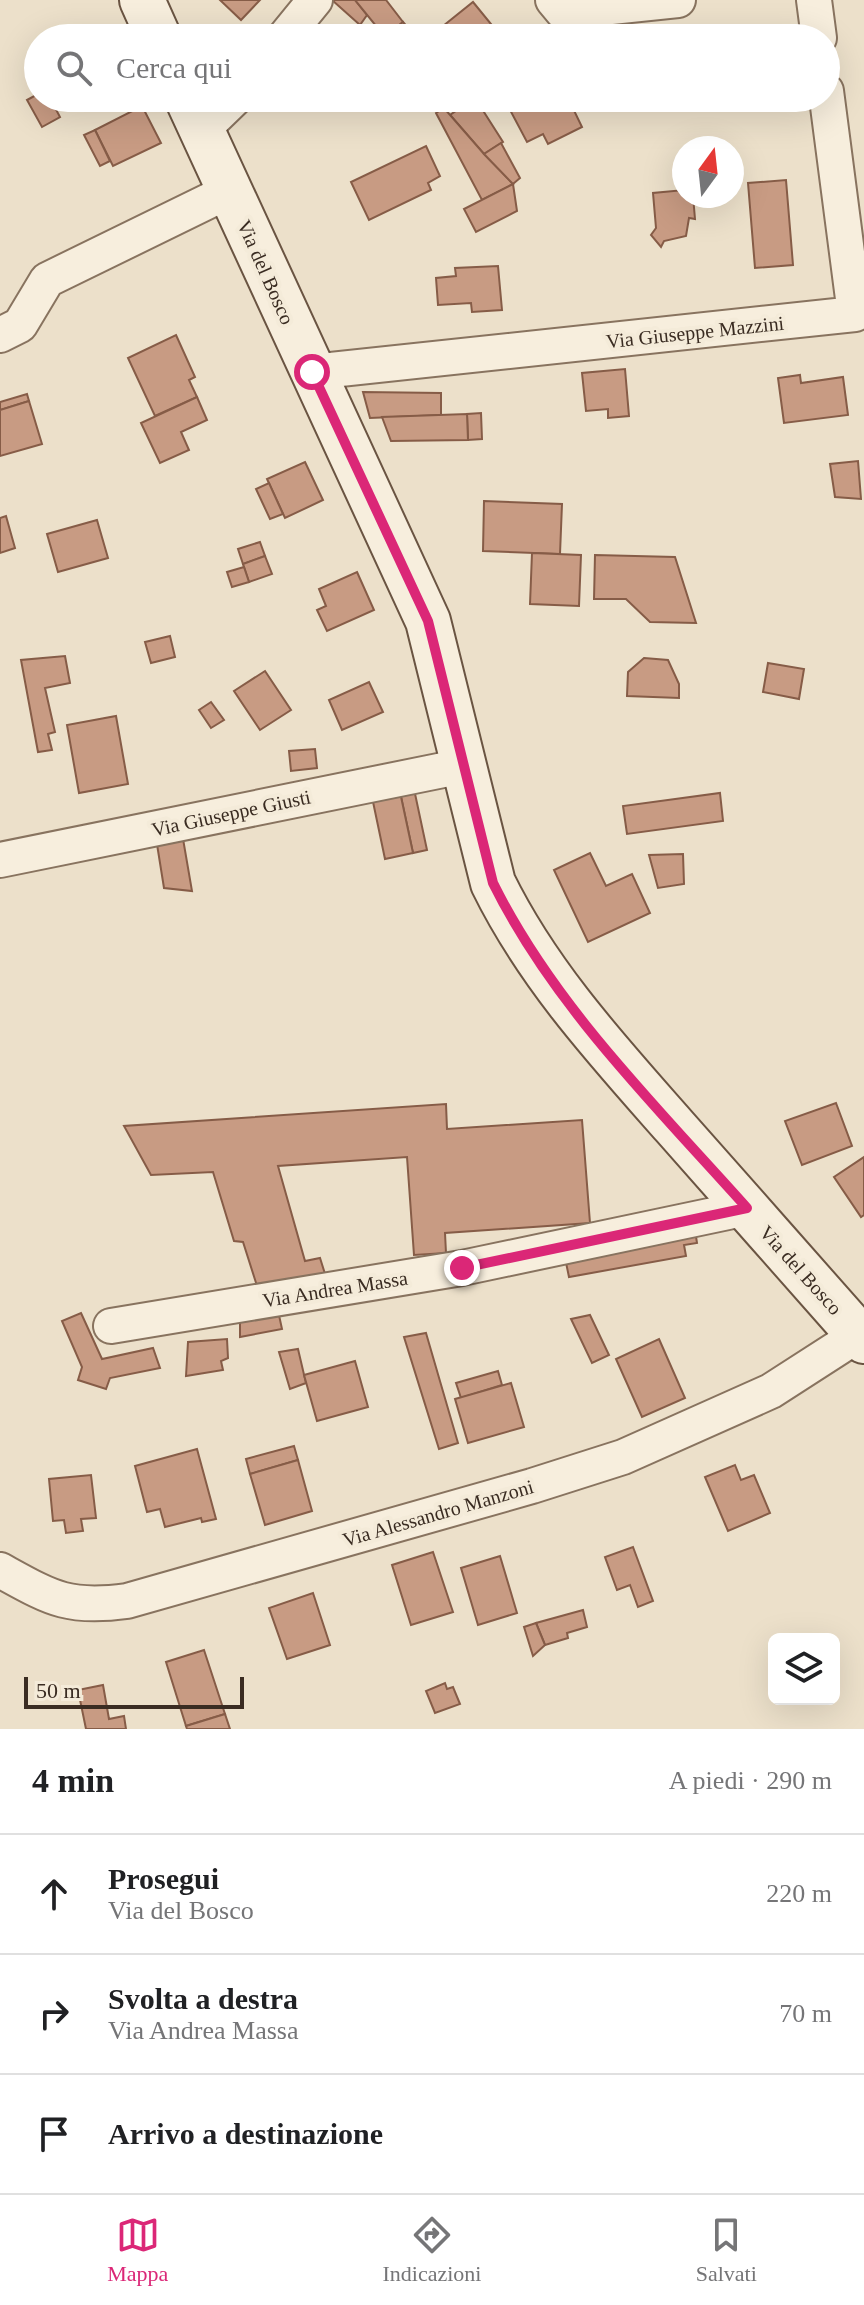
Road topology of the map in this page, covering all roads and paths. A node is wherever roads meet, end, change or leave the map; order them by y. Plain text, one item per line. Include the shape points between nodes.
1 (142, 0) edge
2 (315, 0) edge
3 (553, 0) edge
4 (678, 0) edge
5 (814, 0) edge
6 (153, 24) edge
7 (295, 24) edge
8 (817, 24) edge
9 (829, 112) edge
10 (194, 114) edge
11 (229, 191) junction
12 (0, 335) edge
13 (312, 372) junction
14 (463, 766) junction
15 (0, 860) edge
16 (747, 1208) junction
17 (111, 1326) dead end
18 (861, 1338) edge
19 (0, 1570) edge

1 - 6 main road
2 - 7 street
3 - 4 street via 563,12
5 - 8 street
9 - 13 street, Via Giuseppe Mazzini via 855,314
10 - 11 main road, Via del Bosco
11 - 12 street via 47,280 20,325
11 - 13 main road, Via del Bosco
13 - 14 main road, Via del Bosco via 428,621
14 - 15 street, Via Giuseppe Giusti
14 - 16 main road, Via del Bosco via 493,883 538,964
16 - 17 street, Via Andrea Massa via 462,1268
16 - 18 main road, Via del Bosco
18 - 19 street, Via Alessandro Manzoni via 771,1391 623,1457 127,1601 85,1607 56,1600

